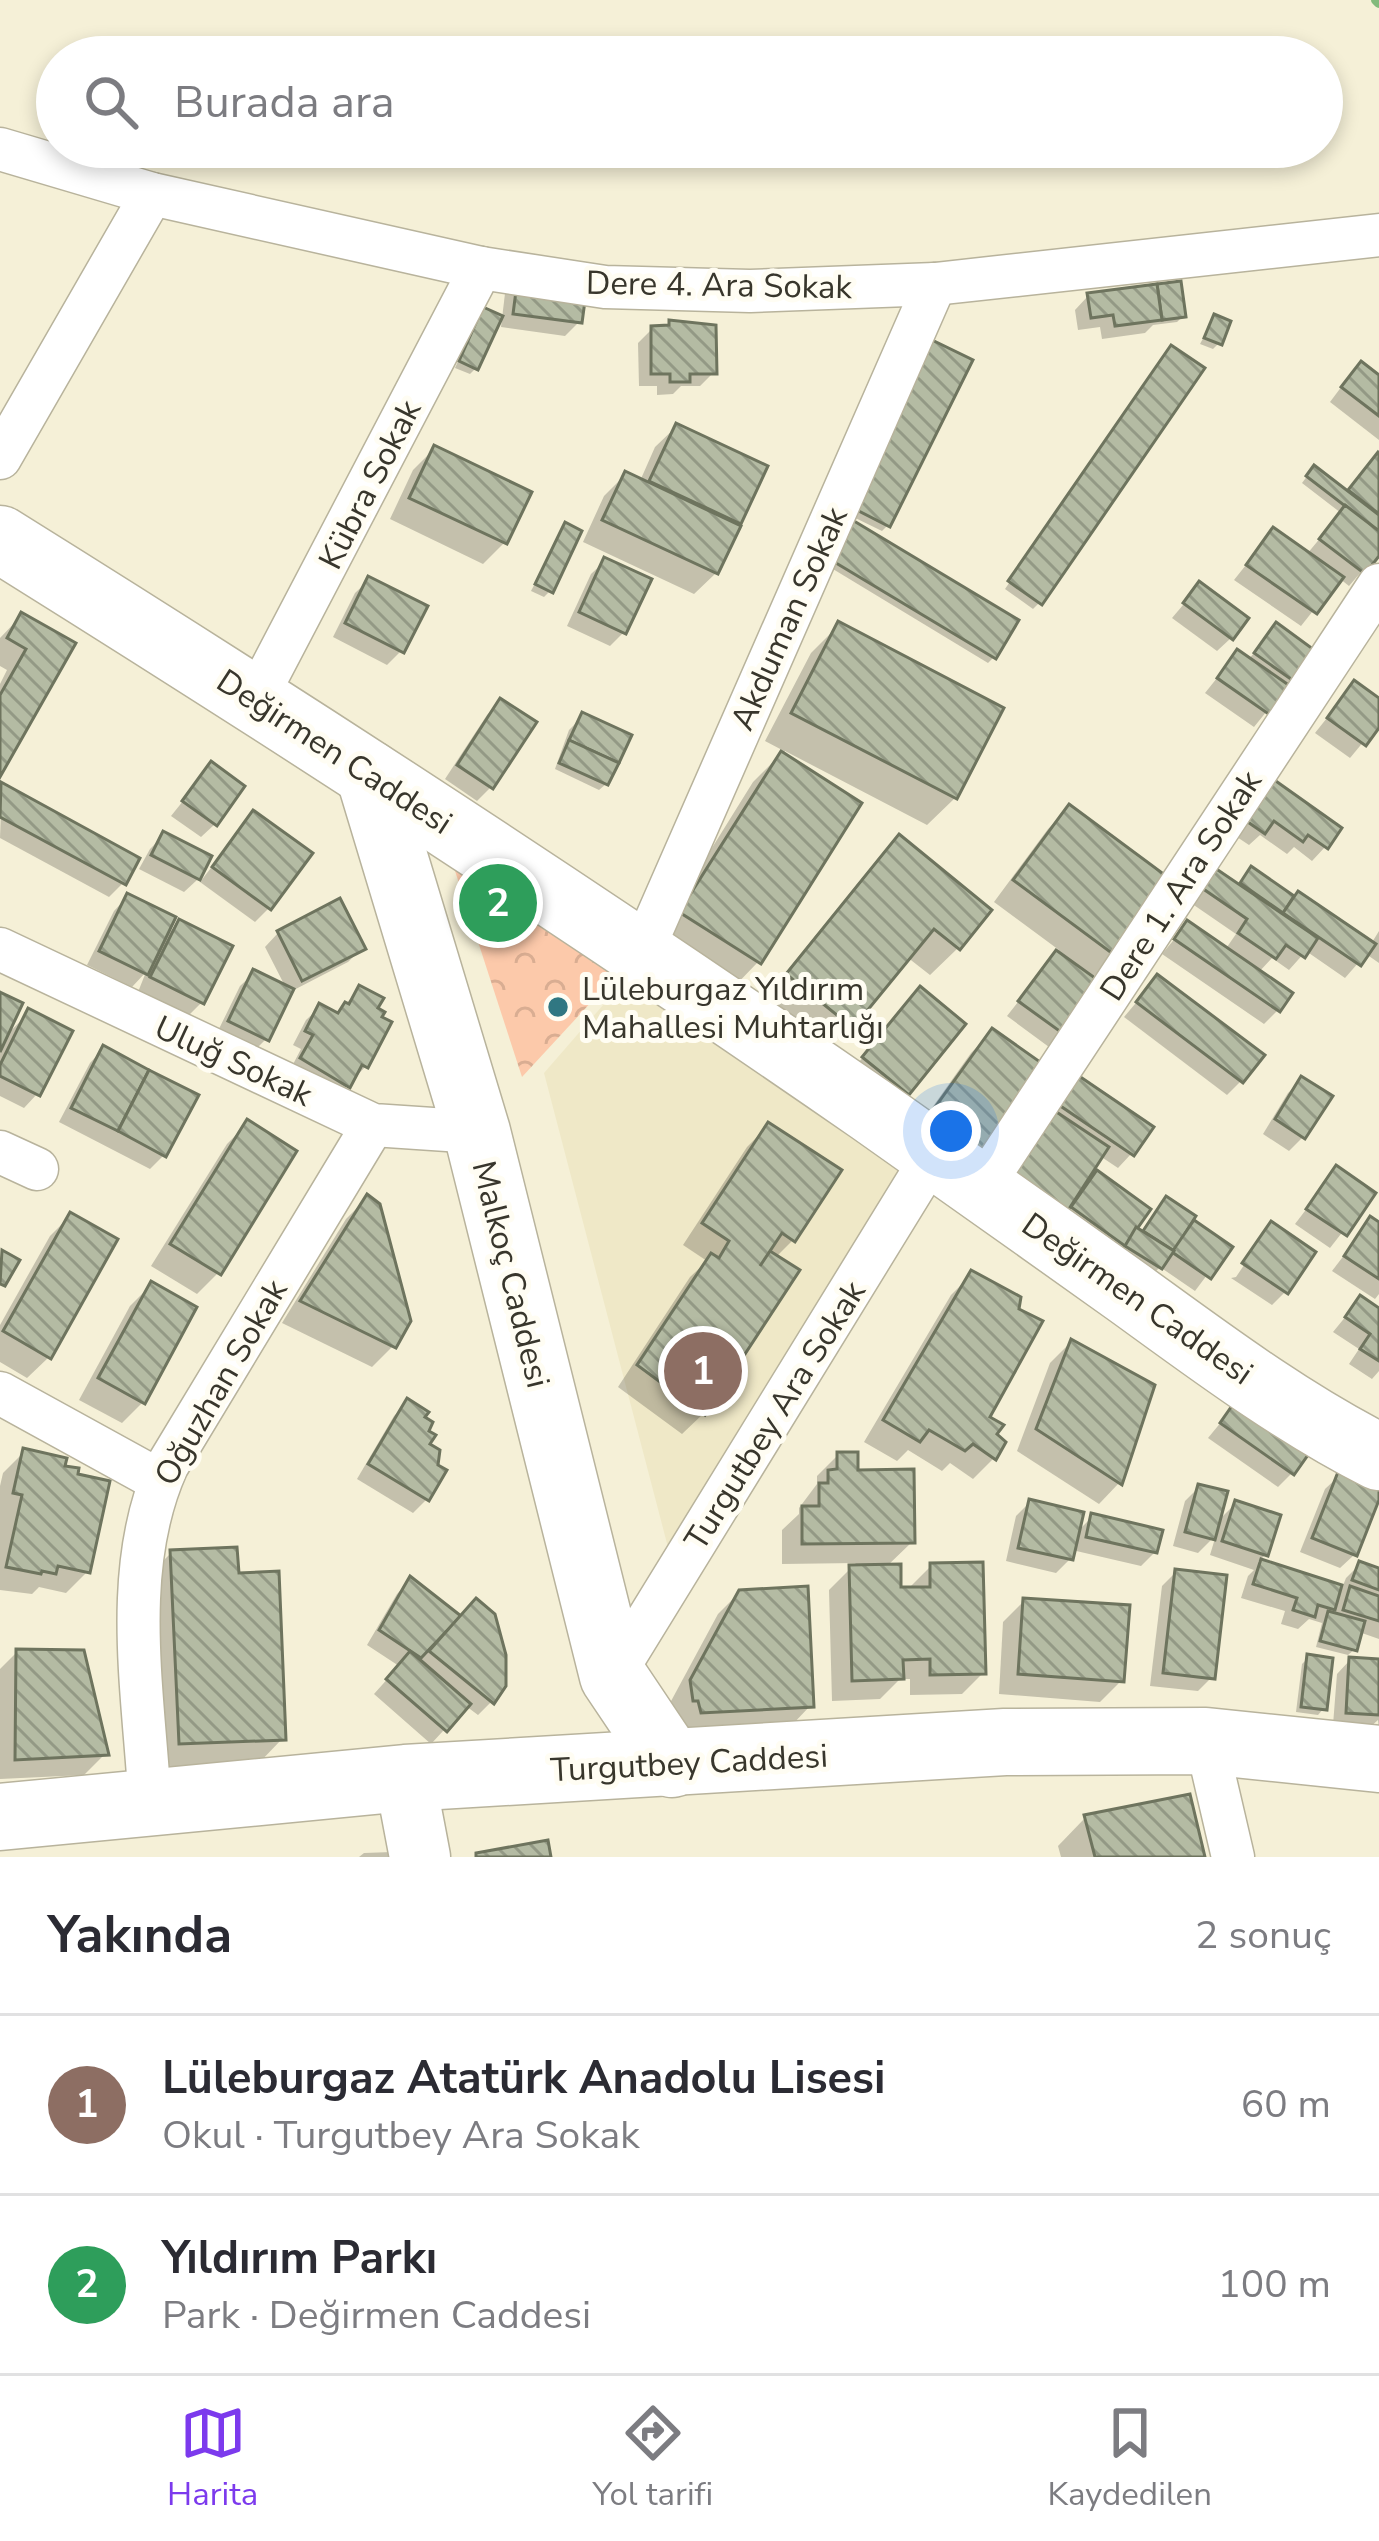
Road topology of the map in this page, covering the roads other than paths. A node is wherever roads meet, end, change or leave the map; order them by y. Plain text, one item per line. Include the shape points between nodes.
1 (0, 149) edge
2 (36, 160) edge
3 (64, 168) edge
4 (152, 194) junction
5 (1379, 235) edge
6 (481, 268) junction
7 (935, 284) junction
8 (0, 458) edge
9 (0, 539) edge
10 (1379, 585) edge
11 (256, 698) junction
12 (369, 774) junction
13 (0, 949) edge
14 (642, 952) junction
15 (373, 1125) junction
16 (477, 1132) junction
17 (958, 1171) junction
18 (0, 1394) edge
19 (1376, 1448) edge
20 (160, 1481) junction
21 (613, 1676) junction
22 (1206, 1741) junction
23 (1379, 1759) edge
24 (672, 1764) junction
25 (578, 1769) junction
26 (405, 1778) junction
27 (150, 1805) junction
28 (0, 1817) edge
29 (420, 1857) edge
30 (1233, 1857) edge

1 - 2 street, Dere 4. Ara Sokak
3 - 4 street, Dere 4. Ara Sokak
4 - 6 street, Dere 4. Ara Sokak
4 - 8 street
5 - 7 street, Dere 4. Ara Sokak
6 - 7 street, Dere 4. Ara Sokak via 605,287
6 - 11 street, Kübra Sokak
7 - 14 street, Akduman Sokak
9 - 11 main road, Değirmen Caddesi
10 - 17 street, Dere 1. Ara Sokak
11 - 12 main road, Değirmen Caddesi
12 - 14 main road, Değirmen Caddesi
12 - 16 main road, Malkoç Caddesi
13 - 15 street, Uluğ Sokak
14 - 17 main road, Değirmen Caddesi
15 - 16 street, Uluğ Sokak
15 - 20 street, Oğuzhan Sokak
16 - 21 main road, Malkoç Caddesi
17 - 19 main road, Değirmen Caddesi via 1214,1354
17 - 21 street, Turgutbey Ara Sokak
18 - 20 street
20 - 27 street, Oğuzhan Sokak via 140,1566
21 - 24 main road, Malkoç Caddesi
21 - 25 main road
22 - 23 main road, Turgutbey Caddesi
22 - 24 main road, Turgutbey Caddesi via 1006,1742
22 - 30 street
24 - 25 main road, Turgutbey Caddesi
25 - 26 main road, Turgutbey Caddesi
26 - 27 main road, Turgutbey Caddesi
26 - 29 street
27 - 28 main road, Turgutbey Caddesi

